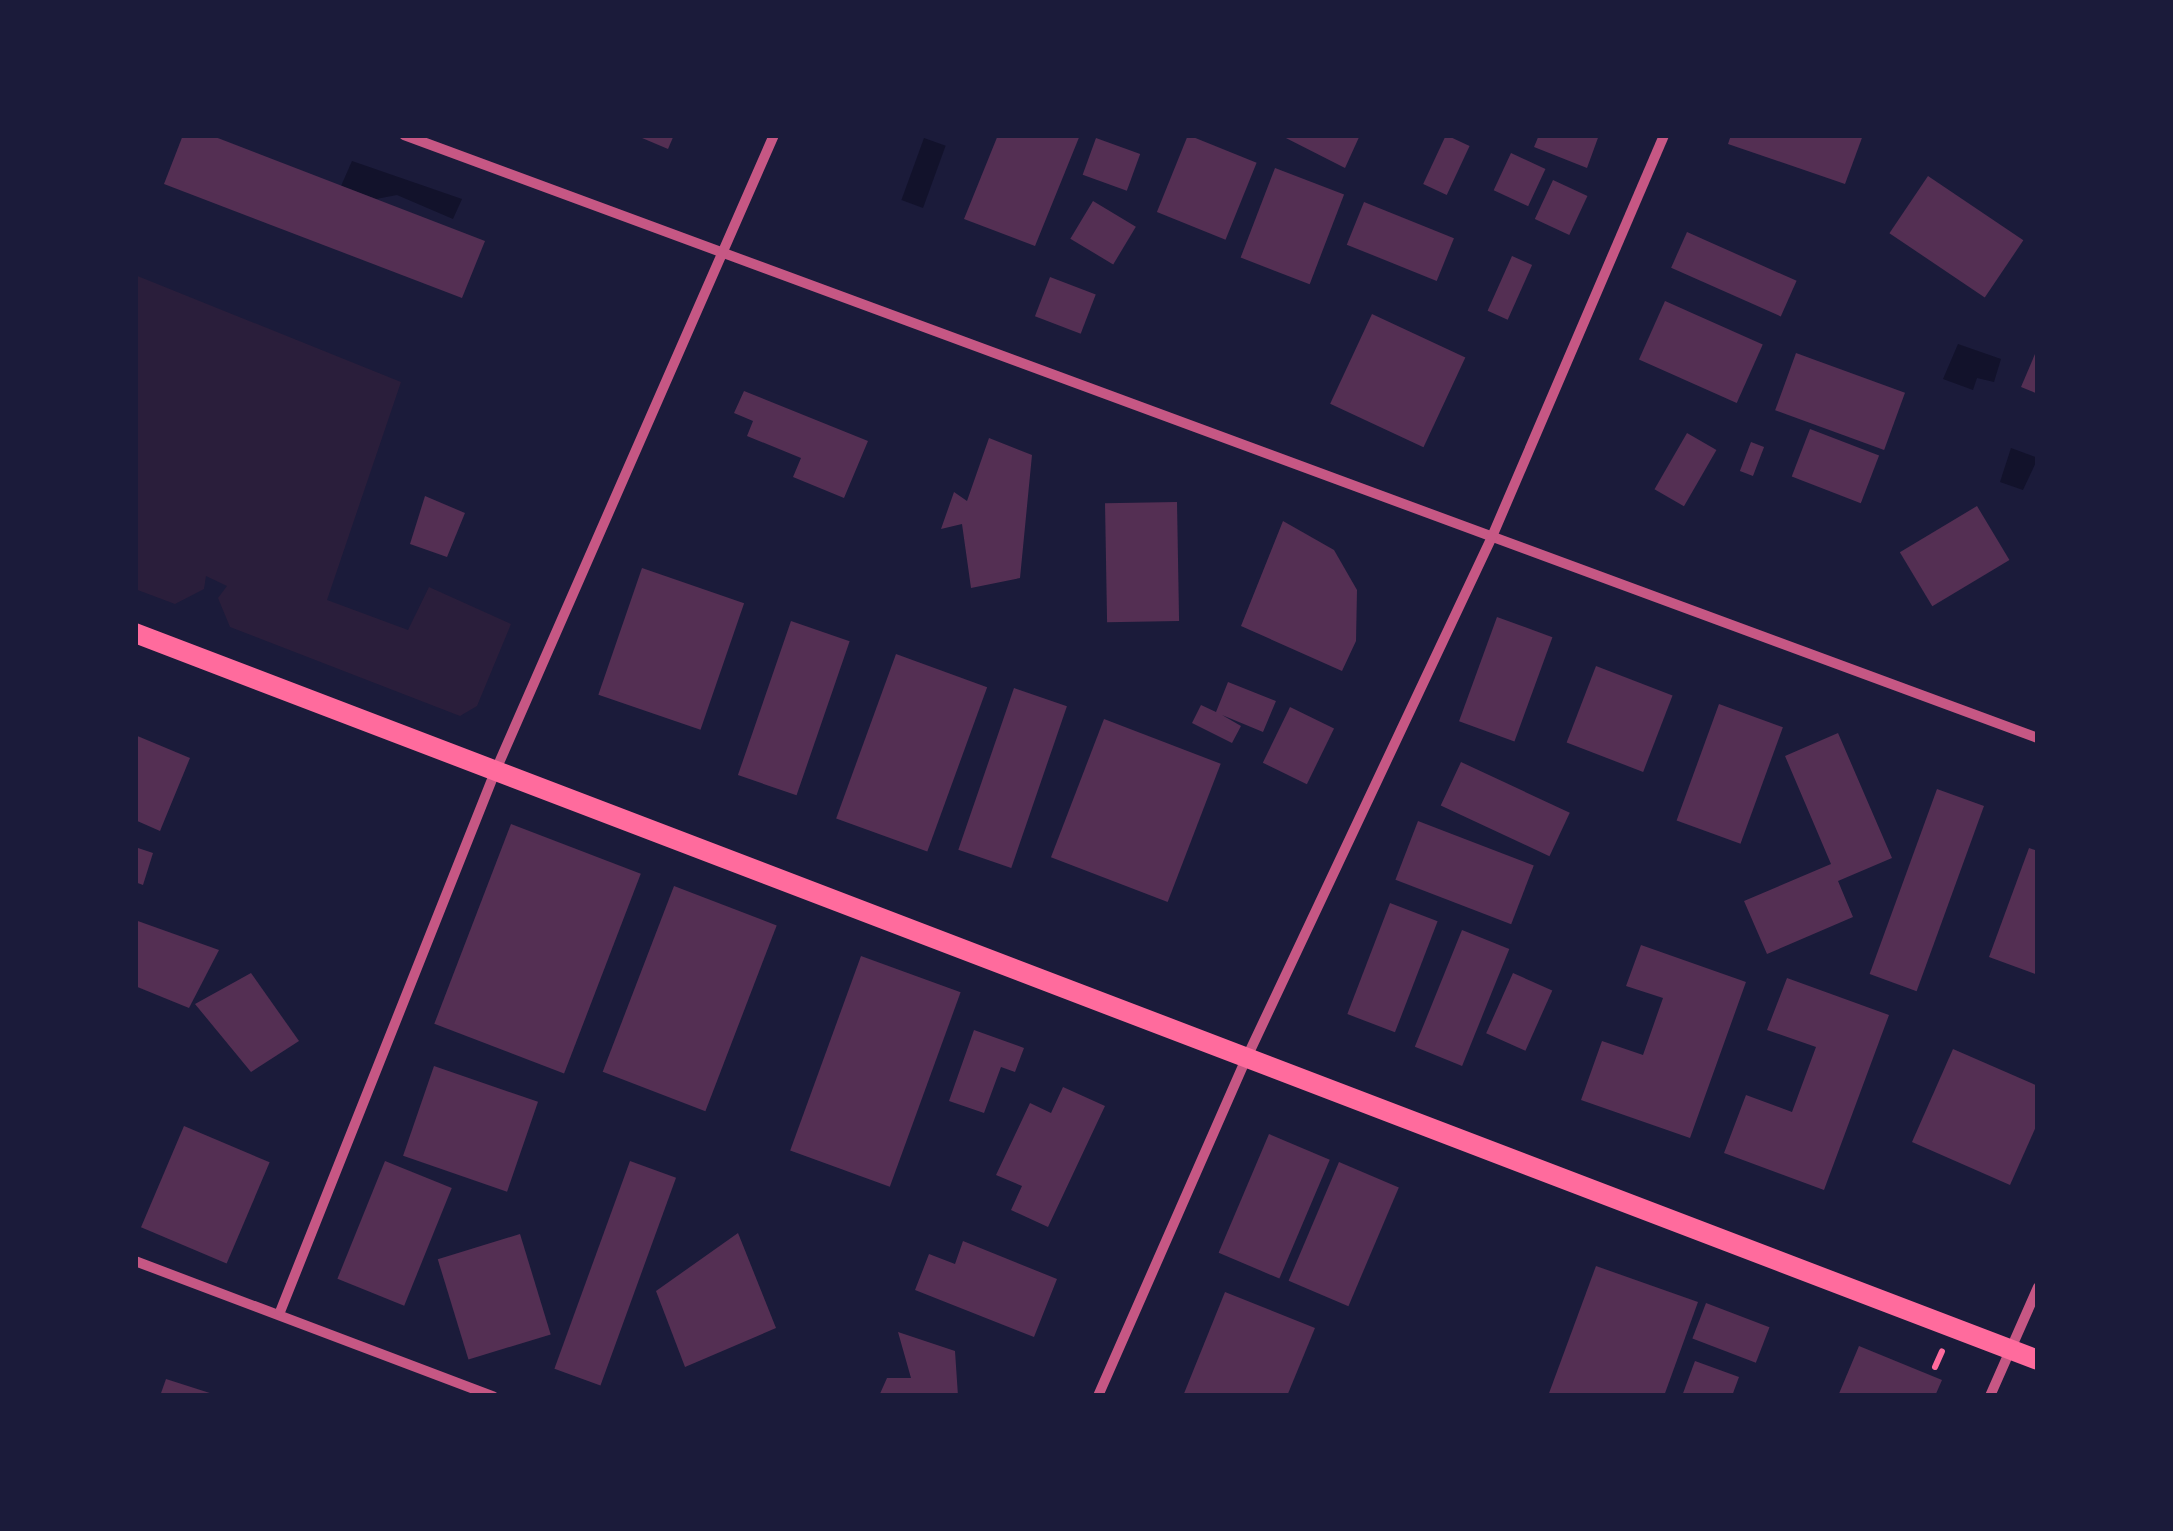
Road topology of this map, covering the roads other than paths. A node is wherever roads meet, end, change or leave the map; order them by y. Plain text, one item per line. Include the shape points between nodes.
1 (404, 135) edge
2 (774, 135) edge
3 (1664, 135) edge
4 (726, 250) junction
5 (1491, 540) junction
6 (135, 633) edge
7 (2038, 738) edge
8 (495, 772) junction
9 (1247, 1057) junction
10 (135, 1261) edge
11 (2038, 1287) edge
12 (280, 1312) junction
13 (2010, 1349) junction
14 (2038, 1360) edge
15 (494, 1396) edge
16 (1098, 1396) edge
17 (1990, 1396) edge

1 - 4 street
2 - 4 street
3 - 5 street
4 - 5 street
4 - 8 street
5 - 7 street
5 - 9 street
6 - 8 main road
8 - 9 main road
8 - 12 street
9 - 13 main road
9 - 16 street
10 - 12 street
11 - 13 street
12 - 15 street
13 - 14 main road
13 - 17 street

